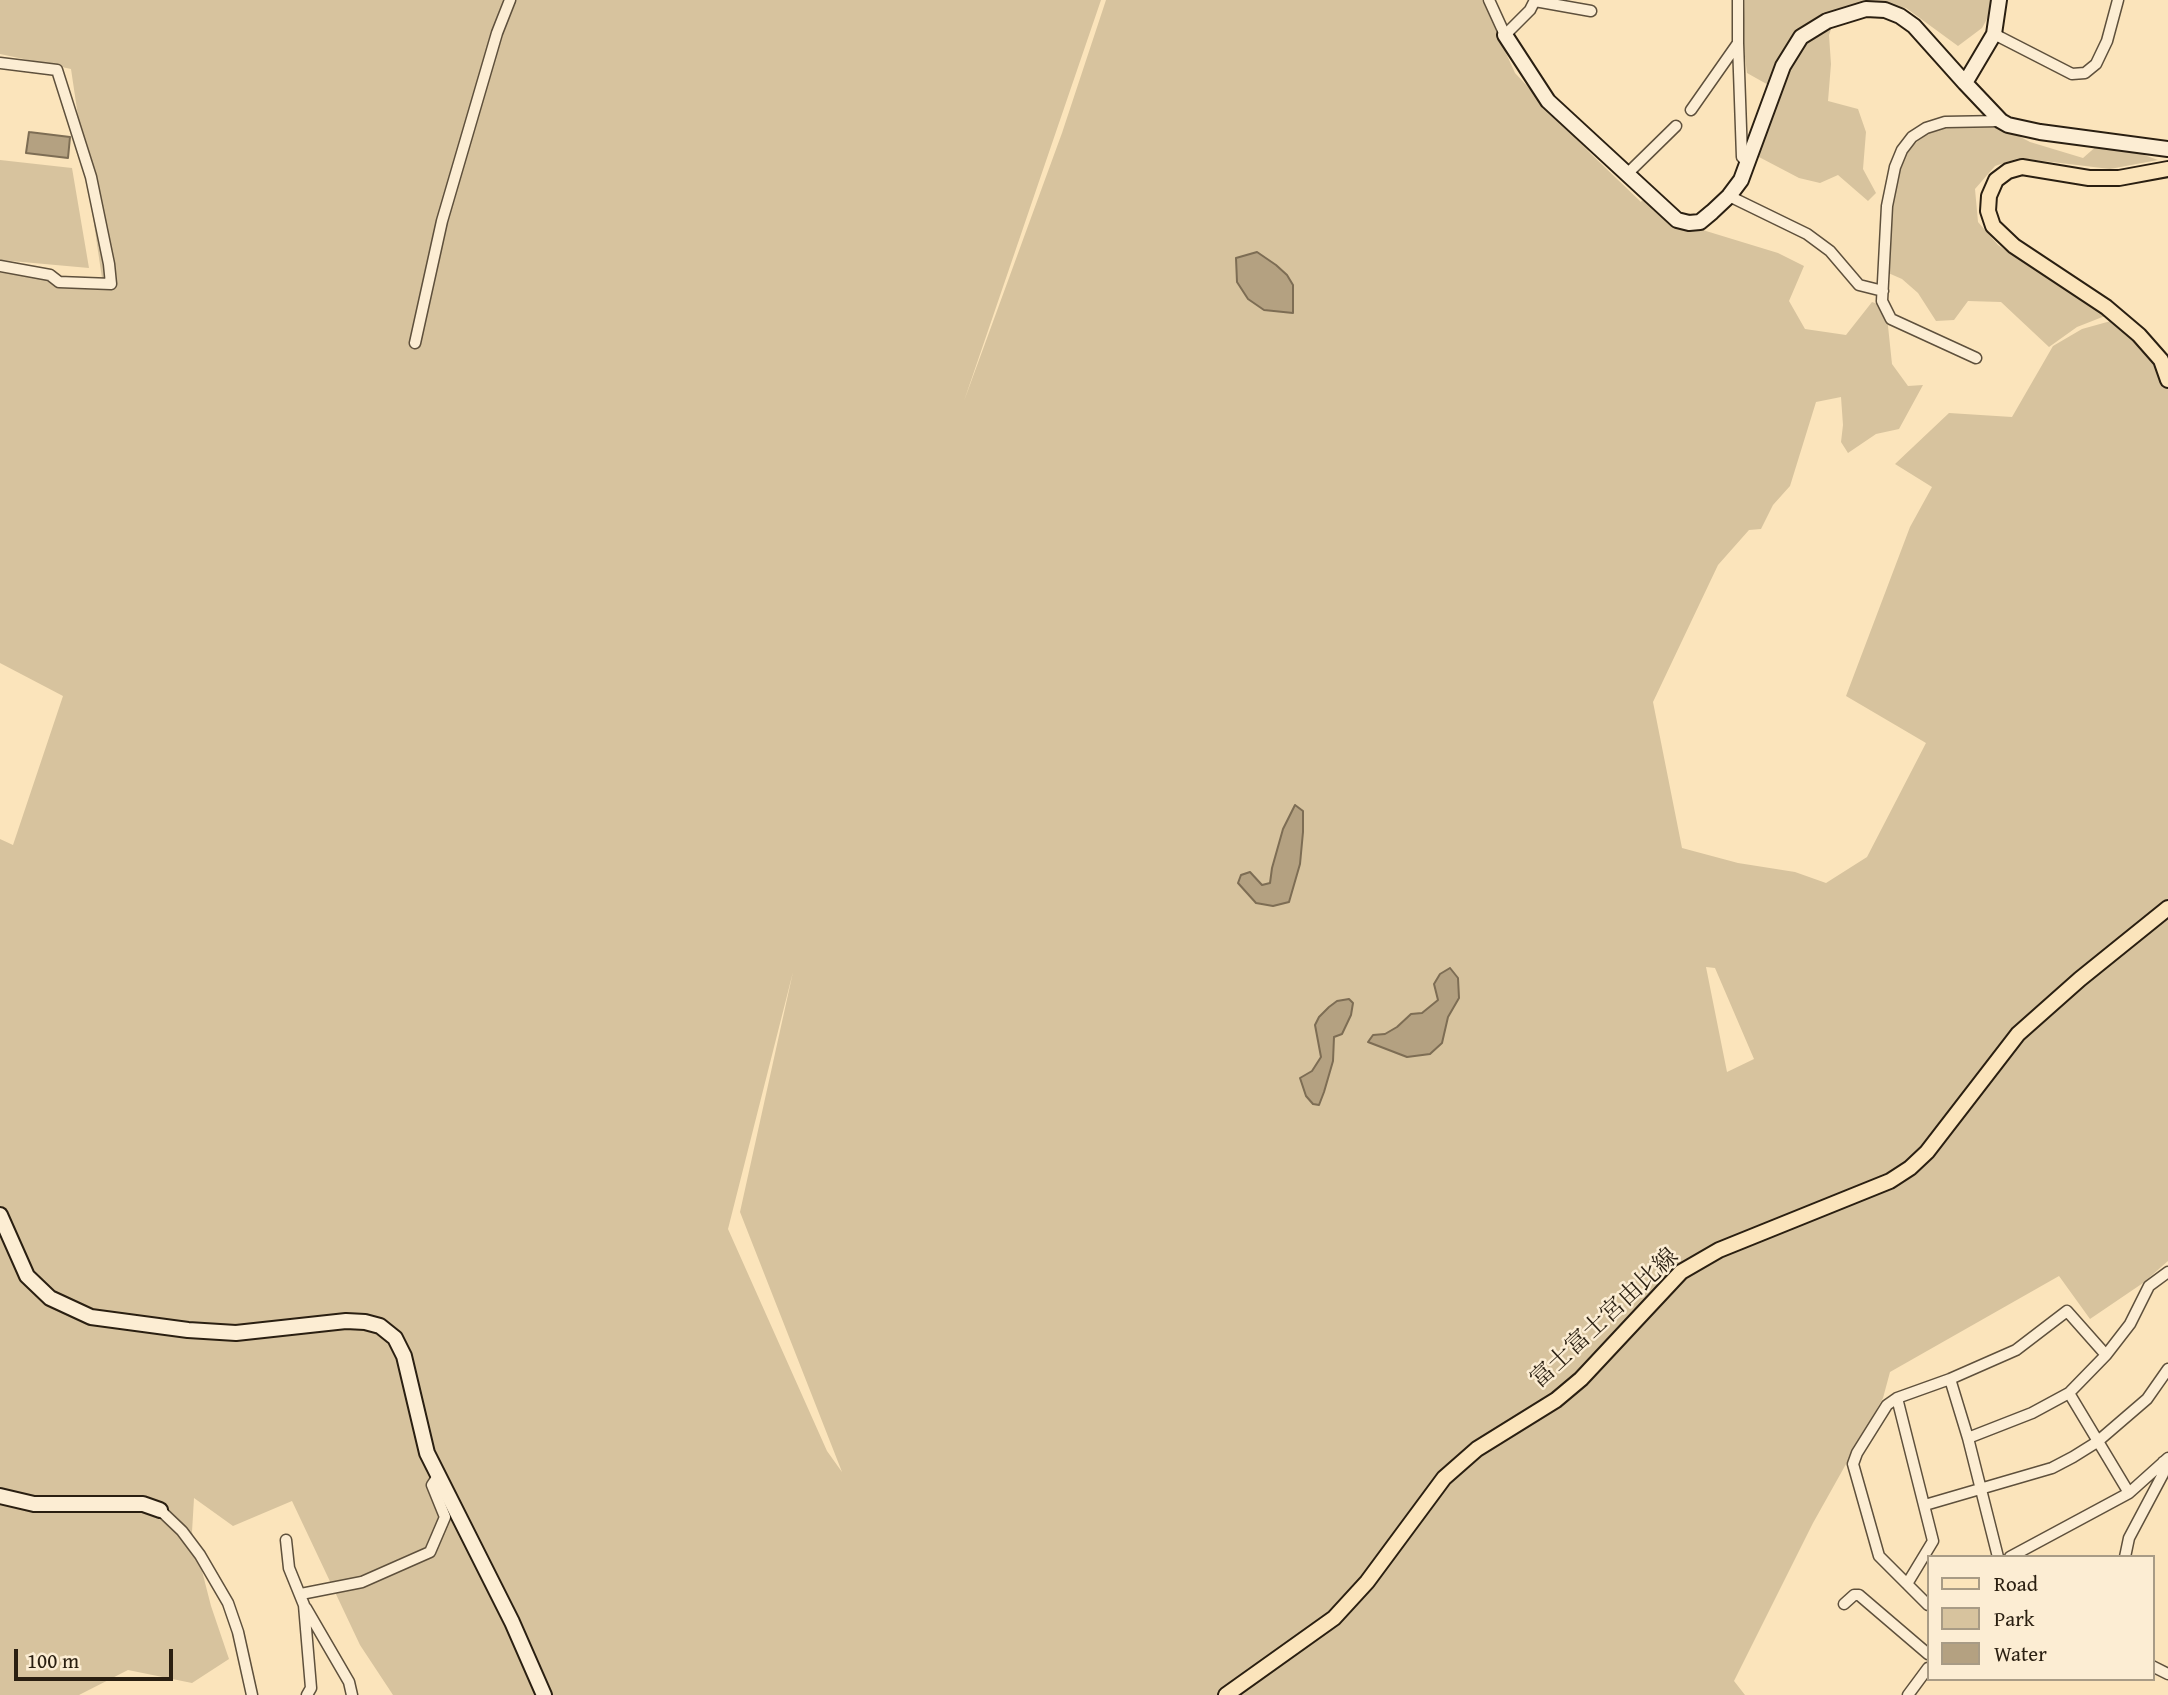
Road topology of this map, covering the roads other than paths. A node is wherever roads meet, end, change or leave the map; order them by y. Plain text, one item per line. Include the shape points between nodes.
1 (510, 0) edge
2 (1489, 0) edge
3 (1738, 0) edge
4 (1999, 0) edge
5 (2118, 0) edge
6 (1535, 1) edge
7 (1591, 11) dead end
8 (1994, 34) junction
9 (1505, 35) junction
10 (1738, 43) junction
11 (0, 63) edge
12 (1965, 83) junction
13 (1691, 110) dead end
14 (2001, 121) junction
15 (1676, 127) dead end
16 (2168, 149) edge
17 (1748, 163) junction
18 (2168, 169) edge
19 (1627, 174) junction
20 (1729, 196) junction
21 (0, 266) edge
22 (1883, 291) junction
23 (415, 343) dead end
24 (1976, 358) dead end
25 (2168, 380) edge
26 (2168, 908) edge
27 (0, 1215) edge
28 (2168, 1272) edge
29 (2106, 1355) junction
30 (2168, 1369) edge
31 (1950, 1379) junction
32 (2069, 1393) junction
33 (1897, 1398) junction
34 (1968, 1438) junction
35 (2097, 1442) junction
36 (2166, 1460) edge
37 (438, 1476) junction
38 (1980, 1489) junction
39 (2129, 1493) junction
40 (0, 1496) edge
41 (1925, 1506) junction
42 (160, 1510) joint
43 (286, 1540) dead end
44 (1997, 1555) edge
45 (2014, 1555) edge
46 (2125, 1555) edge
47 (1907, 1584) junction
48 (301, 1594) junction
49 (1926, 1603) edge
50 (1844, 1604) dead end
51 (304, 1605) junction
52 (1926, 1652) edge
53 (1926, 1671) edge
54 (252, 1695) edge
55 (307, 1695) edge
56 (352, 1695) edge
57 (544, 1695) edge
58 (1226, 1695) edge
59 (1908, 1695) edge

1 - 23 street via 442,221
2 - 9 street
3 - 10 street
4 - 8 street
5 - 8 street via 2107,41 2096,64 2085,73 2072,74
6 - 7 street
6 - 9 street
8 - 12 street
9 - 19 street via 1548,101
10 - 13 street
10 - 17 street via 1742,157
11 - 21 street via 57,70 91,177 111,285 60,282 50,275
12 - 14 street
12 - 17 street via 1900,16 1876,9 1847,13 1801,37 1783,66
14 - 16 street via 2020,129
14 - 22 street via 1945,122 1912,137 1902,150 1887,206
15 - 19 street
17 - 20 street
18 - 25 main road via 2119,178 2022,167 2008,170 1996,180 1988,211 1993,226 2014,246 2106,307 2139,335 2161,360
19 - 20 street via 1677,220 1689,223 1700,222
20 - 22 street via 1807,234 1830,251 1859,285
22 - 24 street via 1882,301 1892,319
26 - 58 main road, 富士富士宮由比線 via 2018,1034 1927,1152 1909,1168 1890,1181 1719,1250 1681,1272 1556,1400 1477,1449 1444,1478 1334,1618
27 - 37 street via 27,1276 51,1298 91,1318 236,1332 346,1321 380,1326 395,1338 404,1356 427,1453
28 - 29 street via 2149,1286 2130,1324
29 - 31 street via 2067,1311 2015,1350
29 - 32 street
30 - 35 street via 2147,1399
31 - 33 street
31 - 34 street
32 - 34 street
32 - 35 street
33 - 41 street
33 - 47 street via 1887,1405 1853,1464 1880,1556
34 - 38 street
35 - 38 street via 2052,1468
35 - 39 street
36 - 39 street
36 - 46 street
37 - 48 street via 432,1485 445,1517 430,1552 362,1582
37 - 57 street
38 - 41 street
38 - 44 street
39 - 45 street
40 - 42 street via 34,1504 144,1504
41 - 47 street via 1933,1541
42 - 54 street via 200,1555 228,1603
43 - 48 street via 289,1568
47 - 49 street
48 - 51 street
50 - 52 street via 1858,1595
51 - 55 street via 311,1688
51 - 56 street
53 - 59 street

